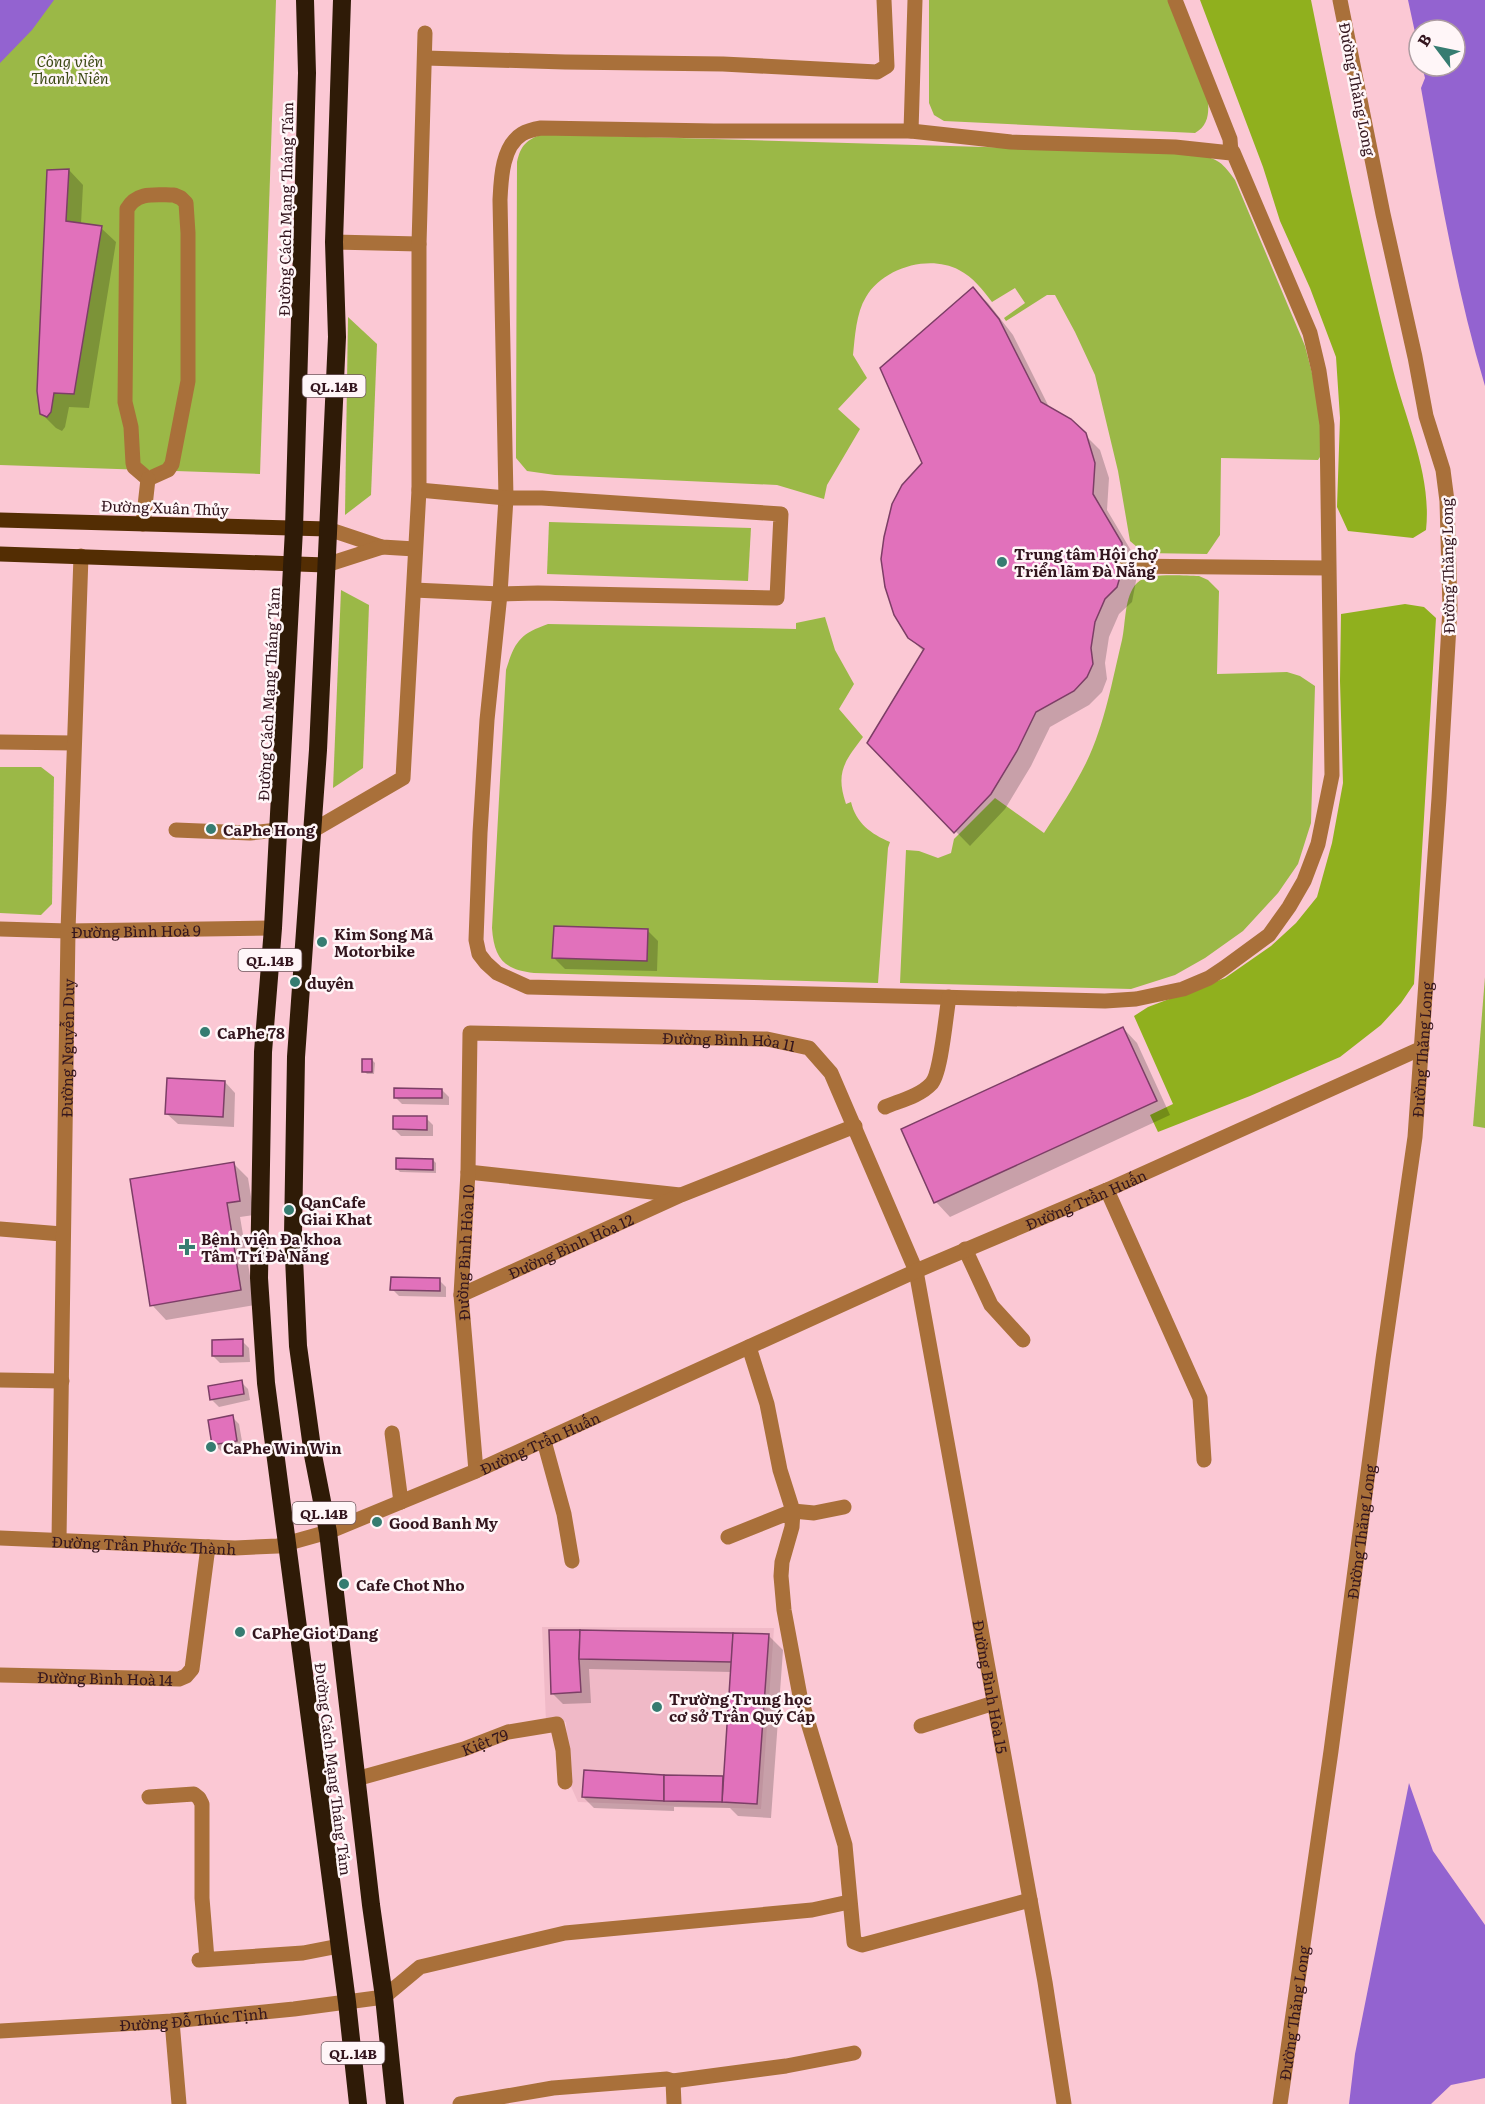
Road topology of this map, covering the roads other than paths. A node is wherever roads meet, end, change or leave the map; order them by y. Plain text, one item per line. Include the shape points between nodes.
1 (305, 0) edge
2 (342, 0) edge
3 (884, 0) edge
4 (915, 0) edge
5 (1176, 0) edge
6 (1340, 0) edge
7 (425, 33) dead end
8 (425, 58) junction
9 (911, 131) junction
10 (1231, 153) junction
11 (334, 242) junction
12 (419, 244) junction
13 (148, 479) junction
14 (419, 490) junction
15 (506, 498) junction
16 (0, 520) edge
17 (143, 524) junction
18 (294, 529) junction
19 (328, 529) junction
20 (382, 547) junction
21 (415, 549) junction
22 (0, 554) edge
23 (81, 556) junction
24 (293, 564) junction
25 (326, 565) junction
26 (1122, 566) dead end
27 (1328, 568) junction
28 (414, 590) junction
29 (500, 594) junction
30 (0, 742) edge
31 (73, 743) junction
32 (176, 830) dead end
33 (278, 830) junction
34 (312, 831) junction
35 (273, 928) junction
36 (0, 929) edge
37 (68, 931) junction
38 (949, 997) junction
39 (470, 1033) joint
40 (1422, 1048) junction
41 (885, 1107) dead end
42 (855, 1126) junction
43 (468, 1172) junction
44 (1107, 1190) junction
45 (681, 1195) junction
46 (0, 1229) edge
47 (62, 1234) junction
48 (965, 1250) junction
49 (916, 1271) junction
50 (461, 1295) junction
51 (1023, 1340) dead end
52 (749, 1347) junction
53 (0, 1380) edge
54 (62, 1382) junction
55 (392, 1433) dead end
56 (544, 1441) junction
57 (1204, 1460) dead end
58 (476, 1471) junction
59 (401, 1502) junction
60 (844, 1507) dead end
61 (793, 1511) junction
62 (328, 1532) junction
63 (728, 1537) dead end
64 (0, 1538) edge
65 (59, 1540) junction
66 (288, 1542) junction
67 (208, 1547) junction
68 (572, 1561) dead end
69 (0, 1675) edge
70 (994, 1703) junction
71 (921, 1726) dead end
72 (356, 1779) junction
73 (565, 1782) dead end
74 (148, 1797) dead end
75 (1030, 1900) junction
76 (849, 1902) junction
77 (339, 1946) junction
78 (384, 1997) junction
79 (347, 2002) junction
80 (172, 2021) junction
81 (0, 2031) edge
82 (854, 2053) dead end
83 (673, 2081) junction
84 (179, 2104) edge
85 (358, 2104) edge
86 (395, 2104) edge
87 (460, 2104) edge
88 (674, 2104) edge
89 (1064, 2104) edge
90 (1280, 2104) edge

1 - 18 highway, Đường Cách Mạng Tháng Tám / QL.14B via 307,73
2 - 11 highway, Đường Cách Mạng Tháng Tám / QL.14B
3 - 8 street via 886,66 877,72 723,64
4 - 9 street
5 - 10 street via 1230,139
6 - 40 street, Đường Thăng Long via 1447,501 1450,608
7 - 8 street
8 - 12 street
9 - 10 street via 1011,142 1152,146
9 - 15 street via 541,128 522,134 506,156 500,200
10 - 27 street via 1310,333 1319,371 1327,425
11 - 12 street
11 - 19 highway, Đường Cách Mạng Tháng Tám / QL.14B via 337,337
12 - 14 street
13 - 13 street via 172,464 188,381 186,203 174,195 139,196 128,209 125,402 134,467
13 - 17 street
14 - 15 street
14 - 21 street
15 - 29 street
15 - 29 street via 781,514 777,598
16 - 17 main road, Đường Xuân Thủy
17 - 18 main road, Đường Xuân Thủy
18 - 19 main road, Đường Xuân Thủy
18 - 24 highway, Đường Cách Mạng Tháng Tám / QL.14B
19 - 20 street
19 - 25 highway, Đường Cách Mạng Tháng Tám / QL.14B
20 - 21 street
20 - 25 street
21 - 28 street
22 - 23 main road
23 - 24 main road
23 - 31 street, Đường Nguyễn Duy
24 - 25 main road
24 - 33 highway, Đường Cách Mạng Tháng Tám / QL.14B
25 - 34 highway, Đường Cách Mạng Tháng Tám / QL.14B
26 - 27 street
27 - 38 street via 1332,775 1320,836 1304,881 1269,935 1209,978 1156,996 1105,1001
28 - 29 street
28 - 34 street via 403,778
29 - 38 street via 476,920 479,954 497,973 528,987
30 - 31 street
31 - 37 street, Đường Nguyễn Duy
32 - 33 street
33 - 35 highway, Đường Cách Mạng Tháng Tám / QL.14B
34 - 62 highway, Đường Cách Mạng Tháng Tám / QL.14B via 296,1057 293,1234 298,1346
35 - 37 street, Đường Bình Hoà 9
35 - 66 highway, Đường Cách Mạng Tháng Tám / QL.14B via 263,1052 259,1278 266,1383
36 - 37 street, Đường Bình Hoà 9
37 - 47 street, Đường Nguyễn Duy
38 - 41 street via 934,1082
39 - 42 street, Đường Bình Hòa 11 via 767,1039 809,1048 831,1073
39 - 43 street, Đường Bình Hòa 10
40 - 44 street, Đường Trần Huấn
40 - 90 street, Đường Thăng Long via 1415,1137
42 - 45 street, Đường Bình Hòa 12
42 - 49 street, Đường Bình Hòa 11
43 - 45 street, Đường Bình Hòa 12
43 - 50 street, Đường Bình Hòa 10
44 - 48 street, Đường Trần Huấn
44 - 57 street via 1200,1398
45 - 50 street, Đường Bình Hòa 12
46 - 47 street
47 - 54 street, Đường Nguyễn Duy
48 - 49 street, Đường Trần Huấn
48 - 51 street via 991,1305
49 - 52 street, Đường Trần Huấn
49 - 70 street, Đường Bình Hòa 15
50 - 58 street, Đường Bình Hòa 10
52 - 56 street, Đường Trần Huấn
52 - 61 street
53 - 54 street
54 - 65 street, Đường Nguyễn Duy
55 - 59 street
56 - 58 street, Đường Trần Huấn
56 - 68 street
58 - 59 street, Đường Trần Huấn
59 - 62 street, Đường Trần Huấn
60 - 61 street via 814,1513
61 - 63 street
61 - 76 street via 781,1569 784,1610 800,1696 842,1831
62 - 66 street, Đường Trần Phước Thành
62 - 72 highway, Đường Cách Mạng Tháng Tám / QL.14B
64 - 65 street, Đường Trần Phước Thành
65 - 67 street, Đường Trần Phước Thành
66 - 67 street, Đường Trần Phước Thành via 278,1546
66 - 77 highway, Đường Cách Mạng Tháng Tám / QL.14B
67 - 69 street, Đường Bình Hoà 14 via 192,1668 186,1676 179,1679
70 - 71 street
70 - 75 street, Đường Bình Hòa 15
72 - 73 street, Kiệt 79 via 464,1749 508,1732 557,1724
72 - 78 highway, Đường Cách Mạng Tháng Tám / QL.14B
74 - 77 street via 194,1794 202,1804 201,1959 303,1953
75 - 76 street via 862,1945 852,1938
75 - 89 street, Đường Bình Hòa 15
76 - 78 street via 812,1910 565,1933 420,1967
77 - 79 highway, Đường Cách Mạng Tháng Tám / QL.14B
78 - 79 street, Đường Đỗ Thúc Tịnh
78 - 86 highway, Đường Cách Mạng Tháng Tám / QL.14B
79 - 80 street, Đường Đỗ Thúc Tịnh
79 - 85 highway, Đường Cách Mạng Tháng Tám / QL.14B
80 - 81 street, Đường Đỗ Thúc Tịnh
80 - 84 street
82 - 83 street
83 - 87 street via 553,2088
83 - 88 street

